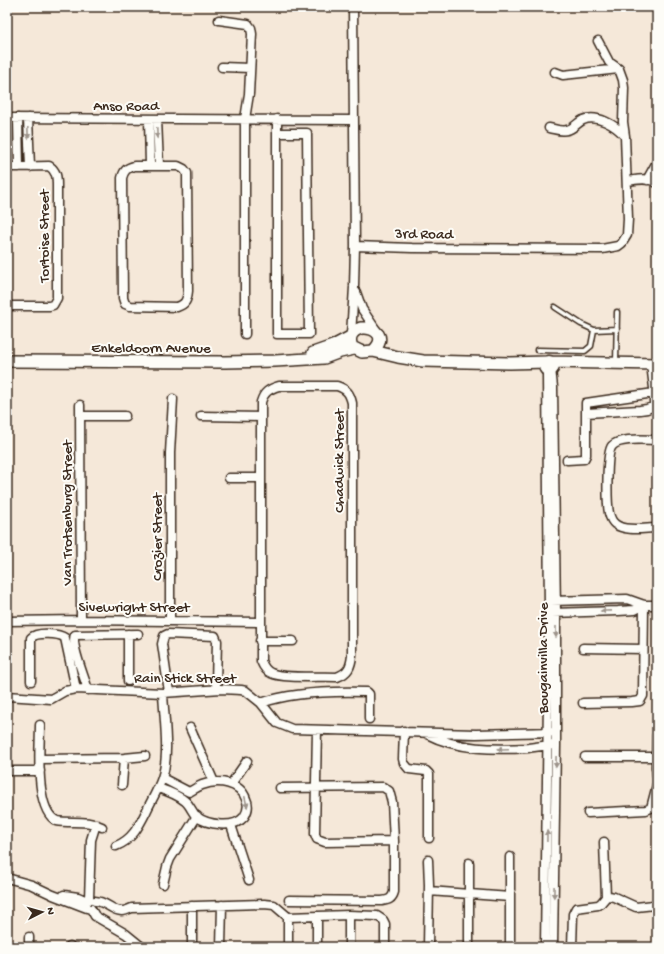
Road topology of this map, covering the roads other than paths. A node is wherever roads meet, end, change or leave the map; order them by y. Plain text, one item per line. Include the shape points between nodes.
1 (353, 7) edge
2 (219, 20) dead end
3 (598, 41) dead end
4 (222, 67) dead end
5 (250, 68) junction
6 (619, 69) junction
7 (555, 72) dead end
8 (7, 118) edge
9 (18, 118) junction
10 (28, 118) junction
11 (153, 119) junction
12 (245, 119) junction
13 (277, 119) junction
14 (353, 120) junction
15 (549, 128) dead end
16 (277, 133) junction
17 (625, 136) junction
18 (657, 162) edge
19 (30, 166) junction
20 (150, 166) junction
21 (158, 166) junction
22 (7, 167) edge
23 (19, 167) junction
24 (648, 180) junction
25 (626, 181) junction
26 (657, 183) edge
27 (355, 246) junction
28 (354, 287) junction
29 (7, 306) edge
30 (555, 307) dead end
31 (617, 312) dead end
32 (617, 329) junction
33 (594, 330) junction
34 (245, 334) dead end
35 (351, 336) junction
36 (379, 336) junction
37 (354, 349) junction
38 (537, 350) dead end
39 (373, 351) junction
40 (398, 357) junction
41 (296, 359) junction
42 (7, 361) edge
43 (616, 364) junction
44 (654, 364) edge
45 (546, 366) junction
46 (654, 393) junction
47 (173, 399) dead end
48 (80, 405) dead end
49 (586, 412) junction
50 (80, 416) junction
51 (125, 416) dead end
52 (200, 416) dead end
53 (261, 417) junction
54 (657, 440) edge
55 (567, 460) dead end
56 (229, 478) dead end
57 (261, 478) junction
58 (657, 528) edge
59 (552, 601) junction
60 (644, 605) junction
61 (657, 605) edge
62 (553, 613) junction
63 (81, 620) junction
64 (170, 620) junction
65 (7, 621) edge
66 (260, 622) junction
67 (128, 634) junction
68 (138, 634) dead end
69 (260, 641) junction
70 (293, 641) dead end
71 (583, 648) dead end
72 (644, 649) junction
73 (31, 681) dead end
74 (128, 681) dead end
75 (216, 684) dead end
76 (76, 689) junction
77 (88, 690) junction
78 (166, 692) junction
79 (7, 696) edge
80 (261, 703) junction
81 (582, 703) dead end
82 (369, 719) dead end
83 (40, 725) dead end
84 (190, 728) dead end
85 (317, 730) junction
86 (404, 731) junction
87 (552, 732) junction
88 (425, 733) junction
89 (657, 735) edge
90 (552, 745) junction
91 (144, 756) dead end
92 (585, 757) dead end
93 (656, 757) junction
94 (124, 758) junction
95 (40, 759) junction
96 (247, 761) dead end
97 (7, 771) edge
98 (40, 771) junction
99 (657, 775) edge
100 (162, 778) junction
101 (214, 782) junction
102 (172, 784) junction
103 (231, 784) junction
104 (122, 785) dead end
105 (657, 785) edge
106 (158, 788) junction
107 (280, 788) dead end
108 (315, 788) junction
109 (169, 792) junction
110 (588, 812) dead end
111 (197, 816) junction
112 (230, 825) junction
113 (429, 838) dead end
114 (394, 841) junction
115 (604, 842) dead end
116 (116, 846) dead end
117 (510, 857) dead end
118 (428, 860) dead end
119 (469, 863) dead end
120 (7, 878) edge
121 (249, 880) dead end
122 (164, 884) dead end
123 (429, 891) junction
124 (469, 894) junction
125 (510, 897) junction
126 (606, 897) junction
127 (288, 900) dead end
128 (90, 904) junction
129 (222, 905) junction
130 (192, 906) junction
131 (654, 906) dead end
132 (349, 915) junction
133 (317, 916) junction
134 (288, 917) junction
135 (29, 937) dead end
136 (29, 947) edge
137 (142, 947) edge
138 (192, 947) edge
139 (221, 947) edge
140 (288, 947) edge
141 (317, 947) edge
142 (349, 947) edge
143 (385, 947) edge
144 (428, 947) edge
145 (469, 947) edge
146 (510, 947) edge
147 (545, 947) edge
148 (553, 947) edge
149 (572, 947) edge

1 - 14 street
2 - 5 street via 248,24 251,28
3 - 6 street via 608,62
4 - 5 street
5 - 12 street
6 - 7 street via 563,74
6 - 17 street, 3rd Road via 624,88 622,122
8 - 9 street, Anso Road
9 - 10 street, Anso Road
9 - 23 street
10 - 11 street, Anso Road
10 -> 19 street
11 - 12 street, Anso Road
11 - 20 street
11 -> 21 street
12 - 13 street, Anso Road
12 - 34 street
13 - 14 street, Anso Road
13 - 16 street
14 - 27 street
15 - 17 street via 565,131 581,121 594,119 612,125
16 - 16 street via 277,334 309,334 307,133
17 - 25 street, 3rd Road
18 - 24 street
19 - 23 street, Tortoise Street
19 - 29 street, Tortoise Street via 49,166 57,178 57,298 53,305 49,306
20 - 21 street
20 - 21 street via 134,166 123,172 123,298 125,304 130,306 177,307 187,300 188,291 187,173 178,166
22 - 23 street, Tortoise Street
24 - 25 street
24 - 26 street
25 - 27 street, 3rd Road via 627,235 618,246 608,249
27 - 28 street
28 - 35 street
28 - 36 street via 362,309
30 - 33 lane
31 - 32 lane
32 - 33 lane
32 - 43 lane
33 - 38 lane via 591,346 585,351
35 - 36 street, Enkeldoorn Avenue via 356,330 366,328
35 - 37 street via 350,343
35 - 41 street, Enkeldoorn Avenue via 327,349
36 - 39 street
36 - 40 street
37 - 39 street, Enkeldoorn Avenue
37 - 41 street, Enkeldoorn Avenue via 324,358
39 - 40 street, Enkeldoorn Avenue
40 - 45 street, Enkeldoorn Avenue via 423,361
41 - 42 street, Enkeldoorn Avenue via 225,362
43 - 44 street, Enkeldoorn Avenue
43 - 45 street, Enkeldoorn Avenue via 564,363
44 - 46 street
45 - 59 street, Bougainvilla Drive
46 - 49 street via 586,403
46 - 49 street via 654,406 647,409
47 - 64 street, Crozier Street via 170,453
48 - 50 street, Van Trotsenburg Street
49 - 55 street via 586,455 584,460
50 - 51 street
50 - 63 street, Van Trotsenburg Street
52 - 53 street
53 - 57 street, Chadwick Street
53 - 69 street, Chadwick Street via 264,393 271,388 337,386 348,391 352,403 351,663 344,674 337,677 280,676 264,668
54 - 58 street via 626,440 612,446 609,452 608,507 612,521 616,525 625,528
56 - 57 street
57 - 66 street, Chadwick Street
59 - 60 street via 627,599
59 - 62 street, Bougainvilla Drive
60 - 61 street
60 -> 62 street via 635,610
60 - 72 street
62 - 87 street, Bougainvilla Drive
63 - 64 street, Sivewright Street
63 - 65 street, Sivewright Street
64 - 66 street, Sivewright Street
66 - 69 street, Chadwick Street
67 - 68 street
67 - 74 street
67 - 77 street via 75,635 75,646
69 - 70 street
71 - 72 street
72 - 81 street via 643,696 640,701
73 - 76 street via 31,638 36,634 57,634 65,638
75 - 78 street via 216,636 168,634 164,636 162,644
76 - 77 street, Rain Stick Street
76 - 79 street, Rain Stick Street via 65,691 52,699
77 - 78 street, Rain Stick Street
78 - 80 street, Rain Stick Street via 241,690
78 - 100 street
80 - 82 street via 281,697 367,692
80 - 85 street, Rain Stick Street via 282,726 298,730
83 - 95 street
84 - 101 street
85 - 86 street, Rain Stick Street
85 - 108 street
86 - 88 street, Rain Stick Street
86 - 113 street via 403,759 406,767 429,774
87 - 88 street, Rain Stick Street
87 - 90 street, Bougainvilla Drive
90 -> 88 street, Rain Stick Street via 507,749 481,748 458,745
89 - 93 street
147 -> 90 street, Bougainvilla Drive
90 -> 148 street, Bougainvilla Drive
91 - 94 street
92 - 93 street
93 - 99 street
94 - 95 street
94 - 104 street
95 - 98 street
96 - 103 street
97 - 98 street
98 - 128 street via 46,807 53,818 62,822 90,823 99,826 91,840
100 - 102 street
100 - 106 street
101 - 102 street via 201,785 189,792
101 - 103 street
102 - 109 street
103 -> 112 street via 240,790 248,803 242,819
105 - 110 street via 650,808 646,810
106 - 109 street
106 - 116 street via 132,836
107 - 108 street
108 - 114 street via 386,788 392,802
108 - 114 street via 317,839 325,842
109 - 111 street via 185,800
111 - 112 street via 213,823
111 - 122 street via 170,859
112 - 121 street
114 - 127 street via 394,892 389,900
115 - 126 street
117 - 125 street
118 - 123 street
119 - 124 street
120 - 128 street via 32,885 53,895 78,897
123 - 124 street
123 - 144 street
124 - 125 street
124 - 145 street
125 - 146 street
126 - 131 street via 614,897 636,907
126 - 149 street via 598,905 580,906 574,910
128 - 130 street via 104,902 119,911 132,908
128 - 137 street via 95,916 126,934
129 - 130 street
129 - 134 street via 270,904
129 - 139 street
130 - 138 street
132 - 133 street
132 - 142 street
132 - 143 street via 372,915 381,918 385,924
133 - 134 street
133 - 141 street
134 - 140 street
135 - 136 street

